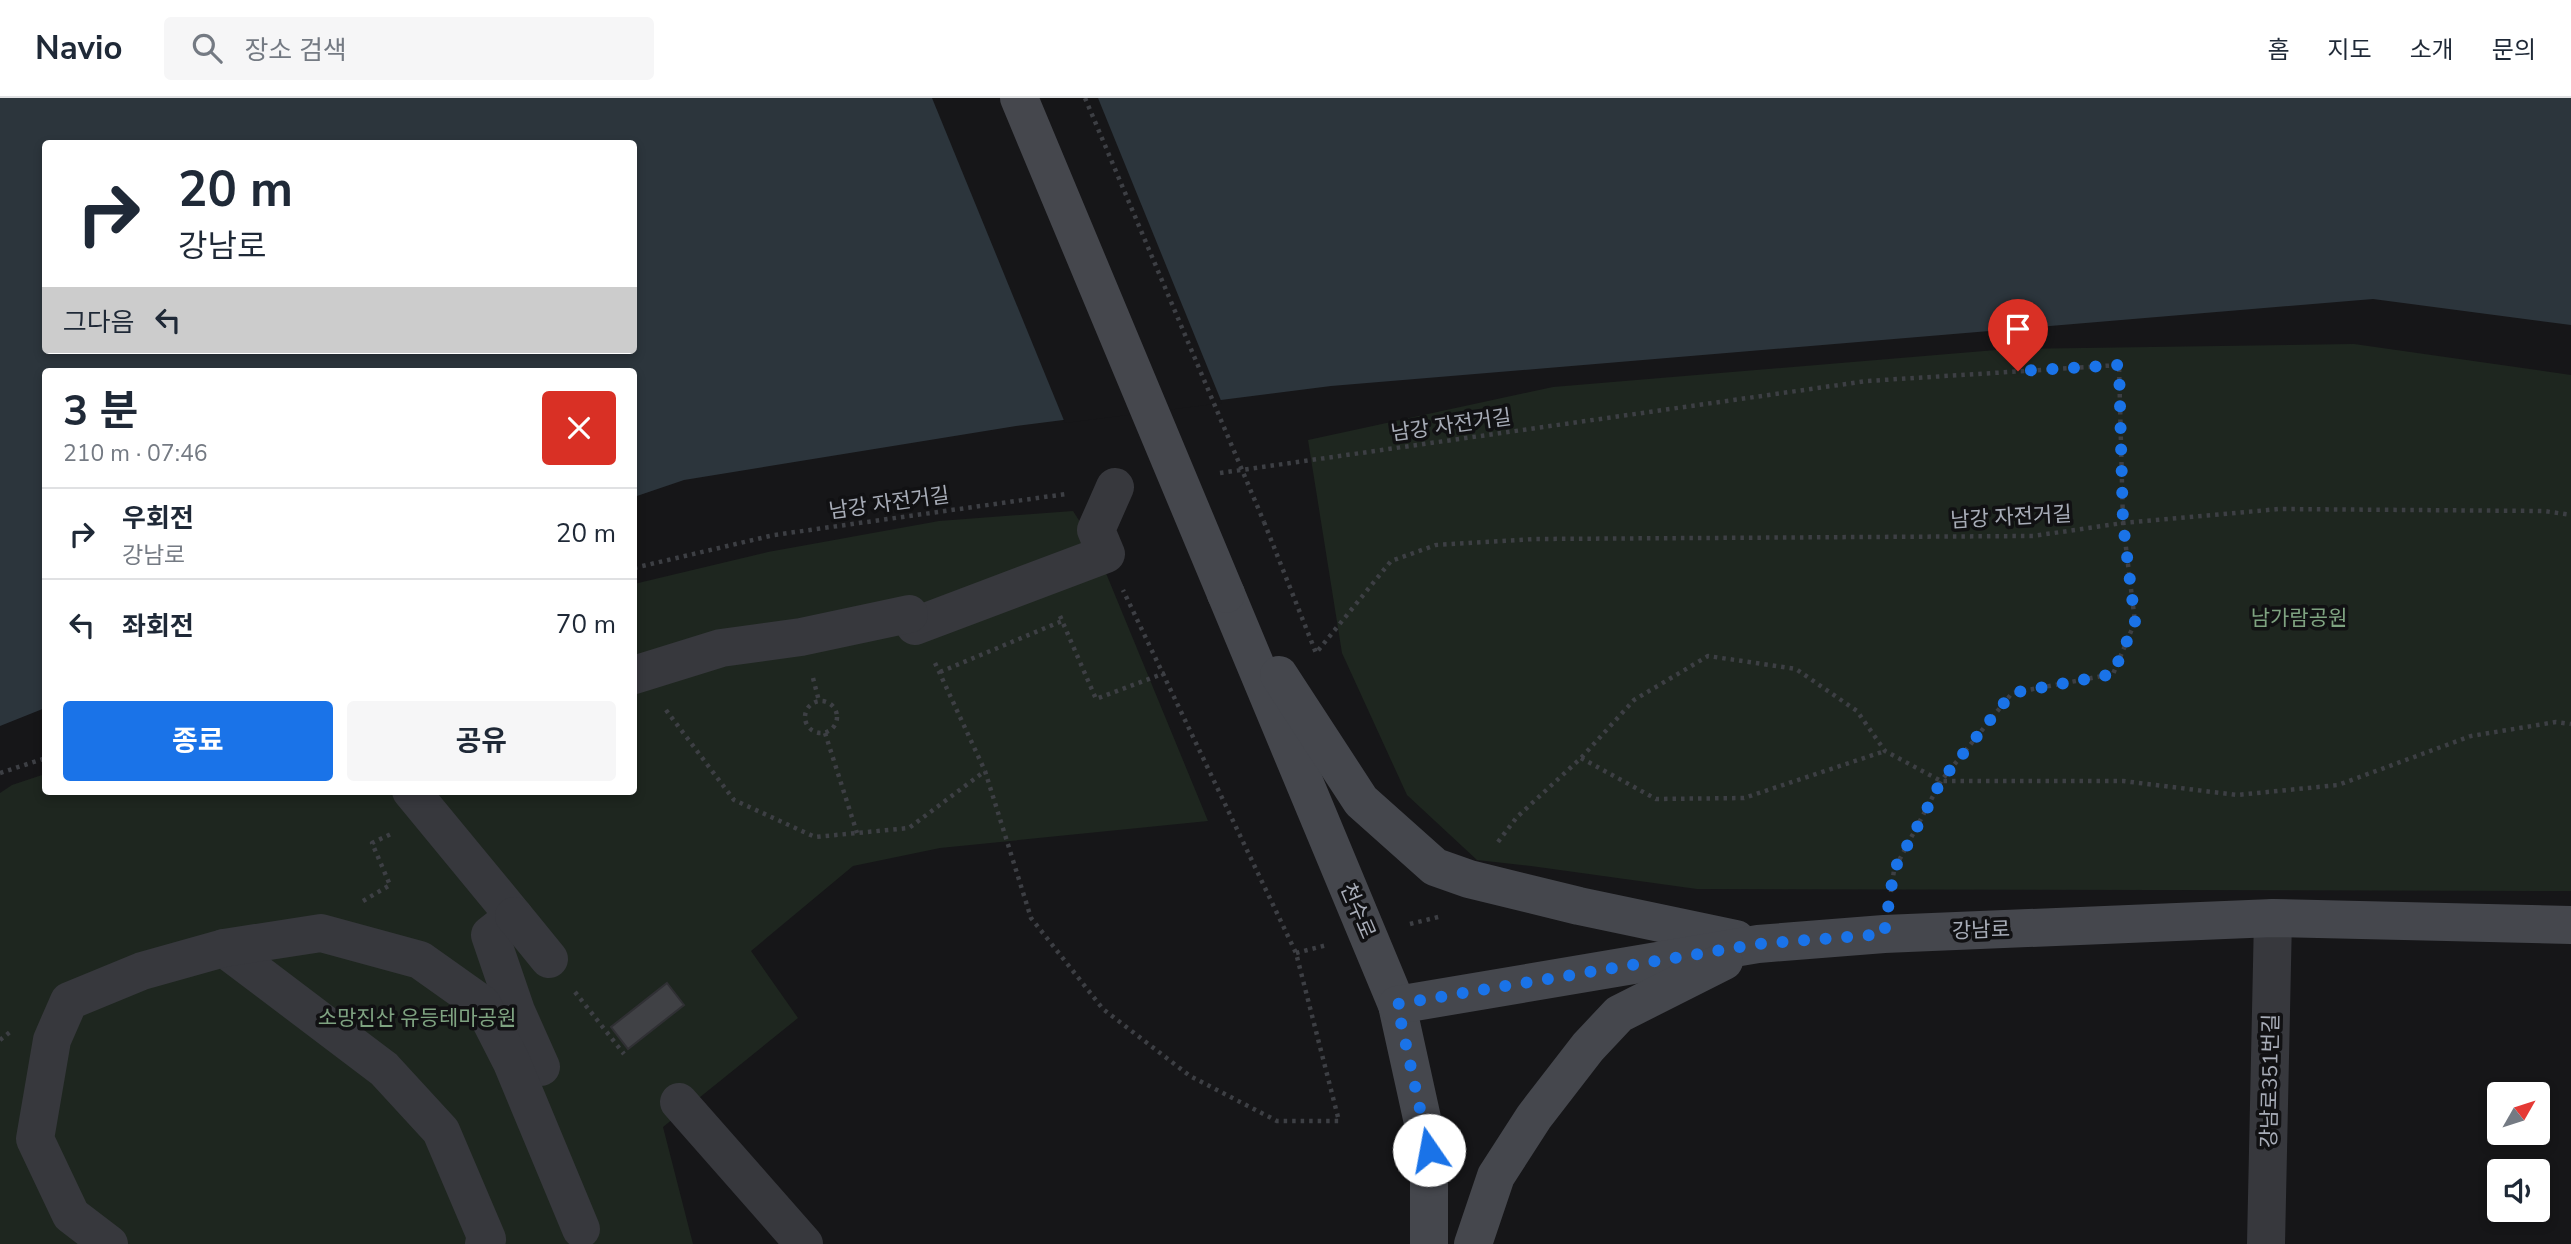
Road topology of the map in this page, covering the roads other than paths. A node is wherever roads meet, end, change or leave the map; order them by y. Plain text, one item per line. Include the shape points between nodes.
1 (1018, 98) edge
2 (1115, 487) road end
3 (1226, 594) junction
4 (637, 674) edge
5 (414, 795) edge
6 (514, 916) junction
7 (2273, 918) junction
8 (2571, 925) edge
9 (1758, 944) junction
10 (224, 948) junction
11 (549, 959) road end
12 (1397, 1004) junction
13 (679, 1102) dead end
14 (578, 1237) edge
15 (109, 1244) edge
16 (484, 1244) edge
17 (804, 1244) edge
18 (1429, 1244) edge
19 (1473, 1244) edge
20 (2266, 1244) edge

1 - 3 street, bridge
2 - 4 street via 1096,530 1106,554 912,620 721,648
3 - 9 street via 1361,802 1435,867 1579,906
3 - 12 street, 천수로
5 - 6 street
6 - 11 street
6 - 14 street via 490,935 516,1011 556,1103 573,1166
7 - 8 street, 강남로
7 - 9 street, 강남로 via 1884,934
7 - 20 street, 강남로351번길
9 - 12 street, 강남로
9 - 19 street via 1619,1013 1534,1117 1502,1166
10 - 14 street via 321,933 420,960 482,1003 512,1063
10 - 15 street via 142,971 69,1001 52,1040 35,1139 71,1215
10 - 16 street via 384,1069 441,1131 487,1239
12 - 18 street, 천수로 via 1429,1150
13 - 17 street

